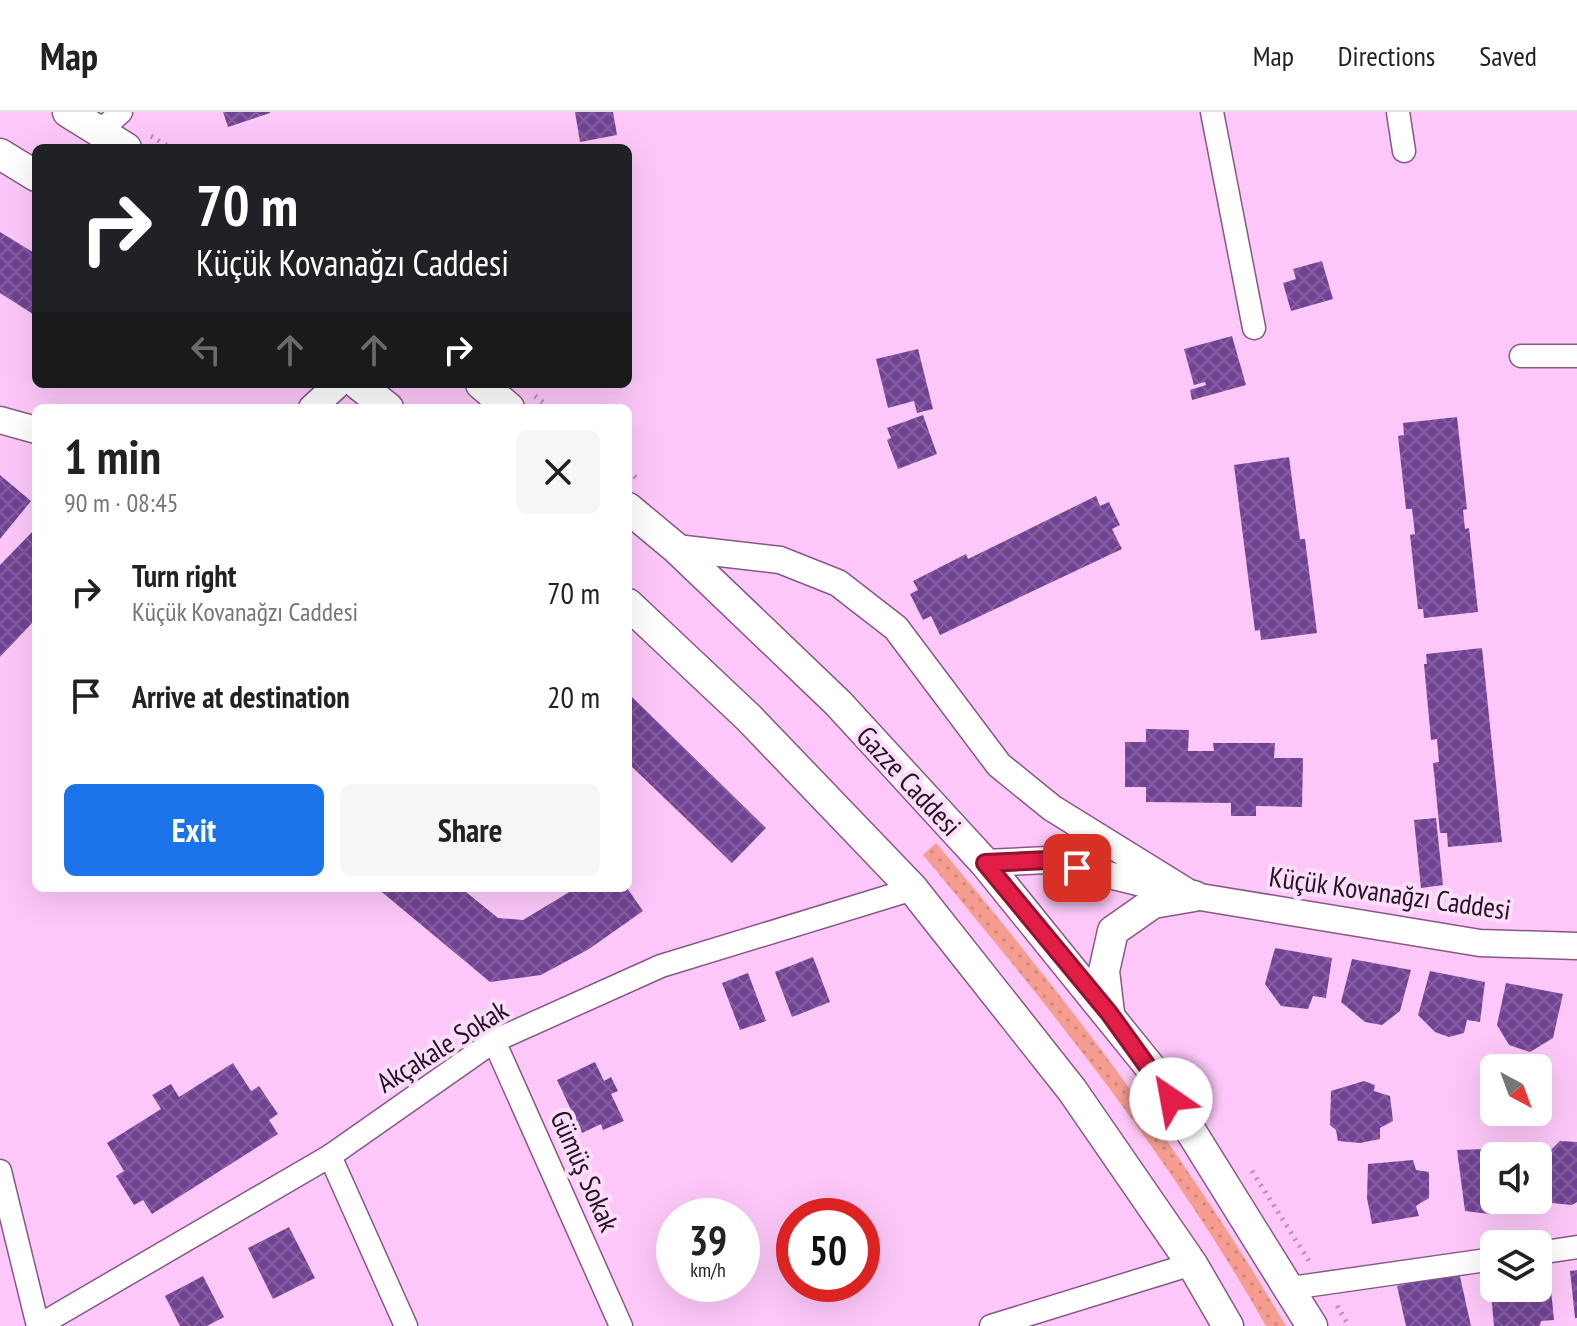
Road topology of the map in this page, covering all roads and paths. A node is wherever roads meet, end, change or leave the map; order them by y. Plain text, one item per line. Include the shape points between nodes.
1 (68, 112) edge
2 (1212, 112) edge
3 (1398, 112) edge
4 (110, 122) edge
5 (124, 144) edge
6 (1404, 151) dead end
7 (0, 154) edge
8 (32, 174) edge
9 (1254, 328) dead end
10 (1521, 356) dead end
11 (1577, 356) edge
12 (334, 388) edge
13 (363, 388) edge
14 (486, 388) edge
15 (316, 404) edge
16 (383, 404) edge
17 (504, 404) edge
18 (0, 420) edge
19 (32, 429) edge
20 (632, 511) edge
21 (676, 548) junction
22 (632, 608) edge
23 (985, 863) junction
24 (913, 889) junction
25 (1194, 896) junction
26 (1577, 946) edge
27 (1109, 1013) junction
28 (494, 1041) junction
29 (330, 1156) junction
30 (0, 1171) edge
31 (1577, 1247) edge
32 (1552, 1251) edge
33 (1480, 1261) edge
34 (1192, 1264) junction
35 (1291, 1288) junction
36 (38, 1326) edge
37 (406, 1326) edge
38 (621, 1326) edge
39 (991, 1326) edge
40 (1228, 1326) edge
41 (1312, 1326) edge

1 - 4 main road
2 - 9 street
3 - 6 street
4 - 5 main road
7 - 8 main road
10 - 11 street
12 - 15 street
13 - 16 main road
14 - 17 main road
18 - 19 street
20 - 21 main road, Gazze Caddesi
21 - 23 main road, Gazze Caddesi via 838,703
21 - 25 street, Küçük Kovanağzı Caddesi via 780,560 838,583 896,628 999,765 1052,808
22 - 24 main road via 749,718
23 - 25 street, Küçük Kovanağzı Caddesi via 1048,860
23 - 27 main road, Gazze Caddesi
24 - 28 street, Akçakale Sokak via 661,966
24 - 34 main road via 1072,1090
25 - 26 street, Küçük Kovanağzı Caddesi via 1480,943
25 - 27 main road via 1153,903 1113,931 1104,971
27 - 35 main road, Gazze Caddesi via 1154,1072
28 - 29 street, Akçakale Sokak
28 - 38 street, Gümüş Sokak
29 - 36 street, Akçakale Sokak
29 - 37 street
30 - 36 street
31 - 32 street
33 - 35 street
34 - 39 street
34 - 40 main road
35 - 41 main road, Gazze Caddesi

